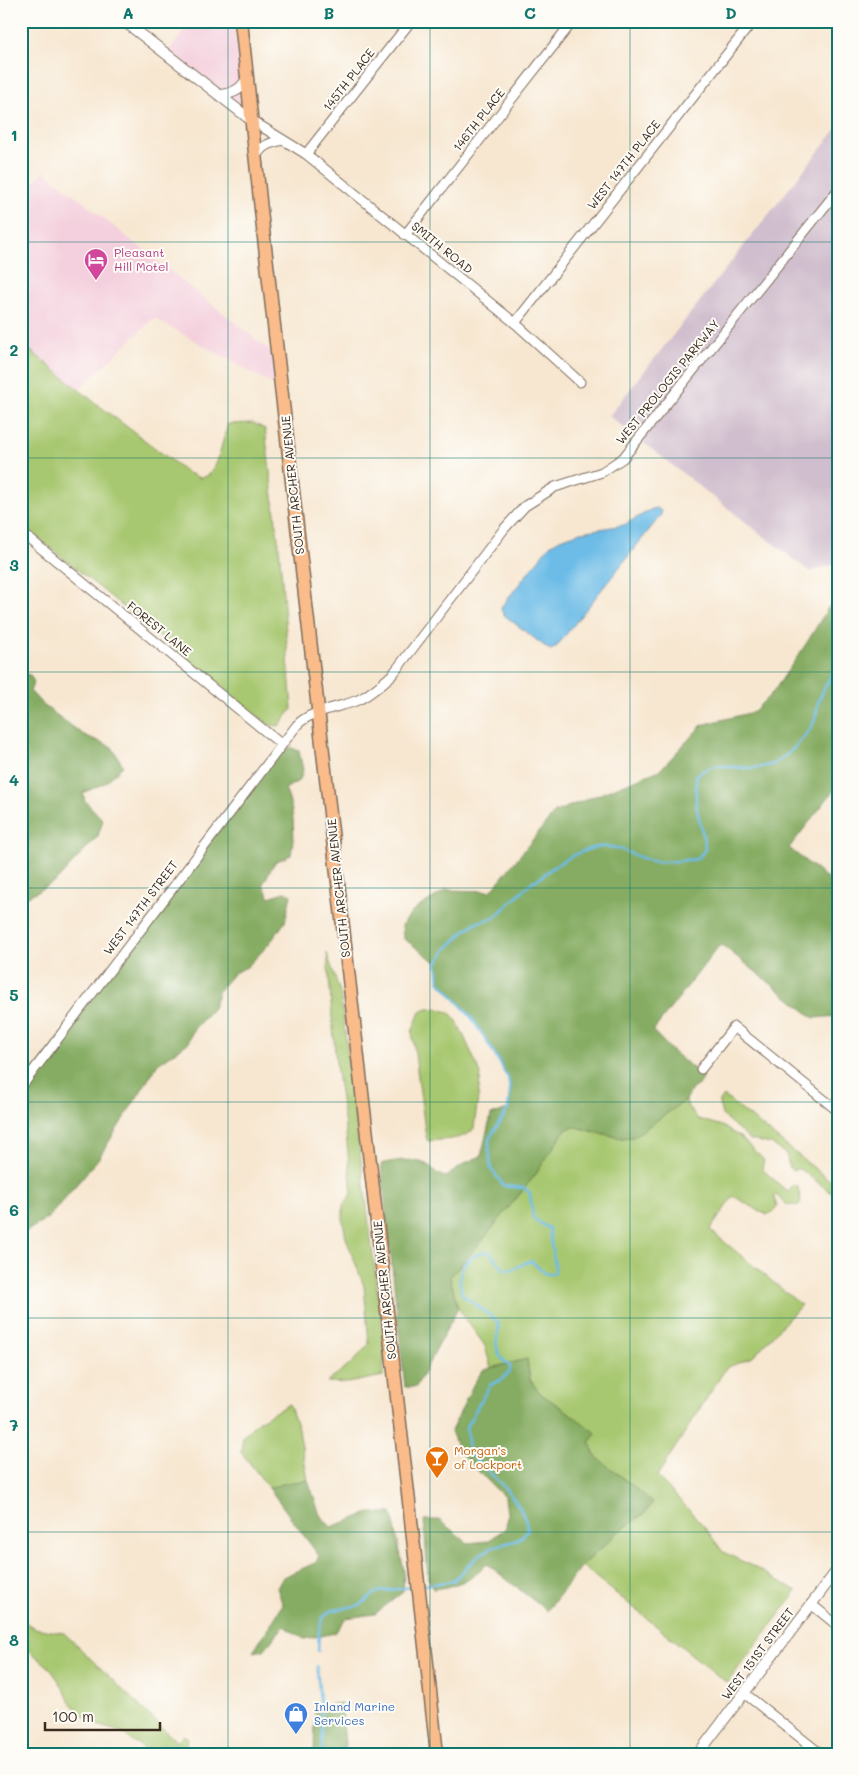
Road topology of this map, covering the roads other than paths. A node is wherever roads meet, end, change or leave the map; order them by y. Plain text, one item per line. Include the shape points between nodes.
1 (124, 21) edge
2 (241, 21) edge
3 (412, 21) edge
4 (573, 21) edge
5 (753, 21) edge
6 (246, 78) junction
7 (220, 95) junction
8 (251, 120) junction
9 (283, 140) junction
10 (306, 154) junction
11 (255, 159) junction
12 (838, 190) edge
13 (406, 235) junction
14 (516, 324) junction
15 (580, 382) dead end
16 (21, 532) edge
17 (319, 713) junction
18 (281, 744) junction
19 (701, 1068) dead end
20 (21, 1087) edge
21 (838, 1111) edge
22 (838, 1569) edge
23 (811, 1604) junction
24 (838, 1626) edge
25 (744, 1693) junction
26 (436, 1754) edge
27 (698, 1754) edge
28 (821, 1754) edge

1 - 7 street, SMITH ROAD
2 - 6 main road, SOUTH ARCHER AVENUE
3 - 10 street, 145TH PLACE
4 - 13 street, 146TH PLACE
5 - 14 street, WEST 147TH PLACE
6 - 7 street via 236,91
6 - 8 main road, SOUTH ARCHER AVENUE
7 - 8 street, SMITH ROAD
8 - 9 street, SMITH ROAD
8 - 11 main road, SOUTH ARCHER AVENUE
9 - 10 street, SMITH ROAD
9 - 11 street via 261,148
10 - 13 street, SMITH ROAD
11 - 17 main road, SOUTH ARCHER AVENUE
12 - 17 street, WEST PROLOGIS PARKWAY via 629,452 610,467 555,487 525,506 393,674 360,699
13 - 14 street, SMITH ROAD
14 - 15 street, SMITH ROAD
16 - 18 street, FOREST LANE
17 - 18 street, WEST PROLOGIS PARKWAY via 301,721
17 - 26 main road, SOUTH ARCHER AVENUE
18 - 20 street, WEST 147TH STREET
19 - 21 street via 734,1027
22 - 23 street, WEST 151ST STREET
23 - 24 street
23 - 25 street, WEST 151ST STREET
25 - 27 street, WEST 151ST STREET
25 - 28 street

